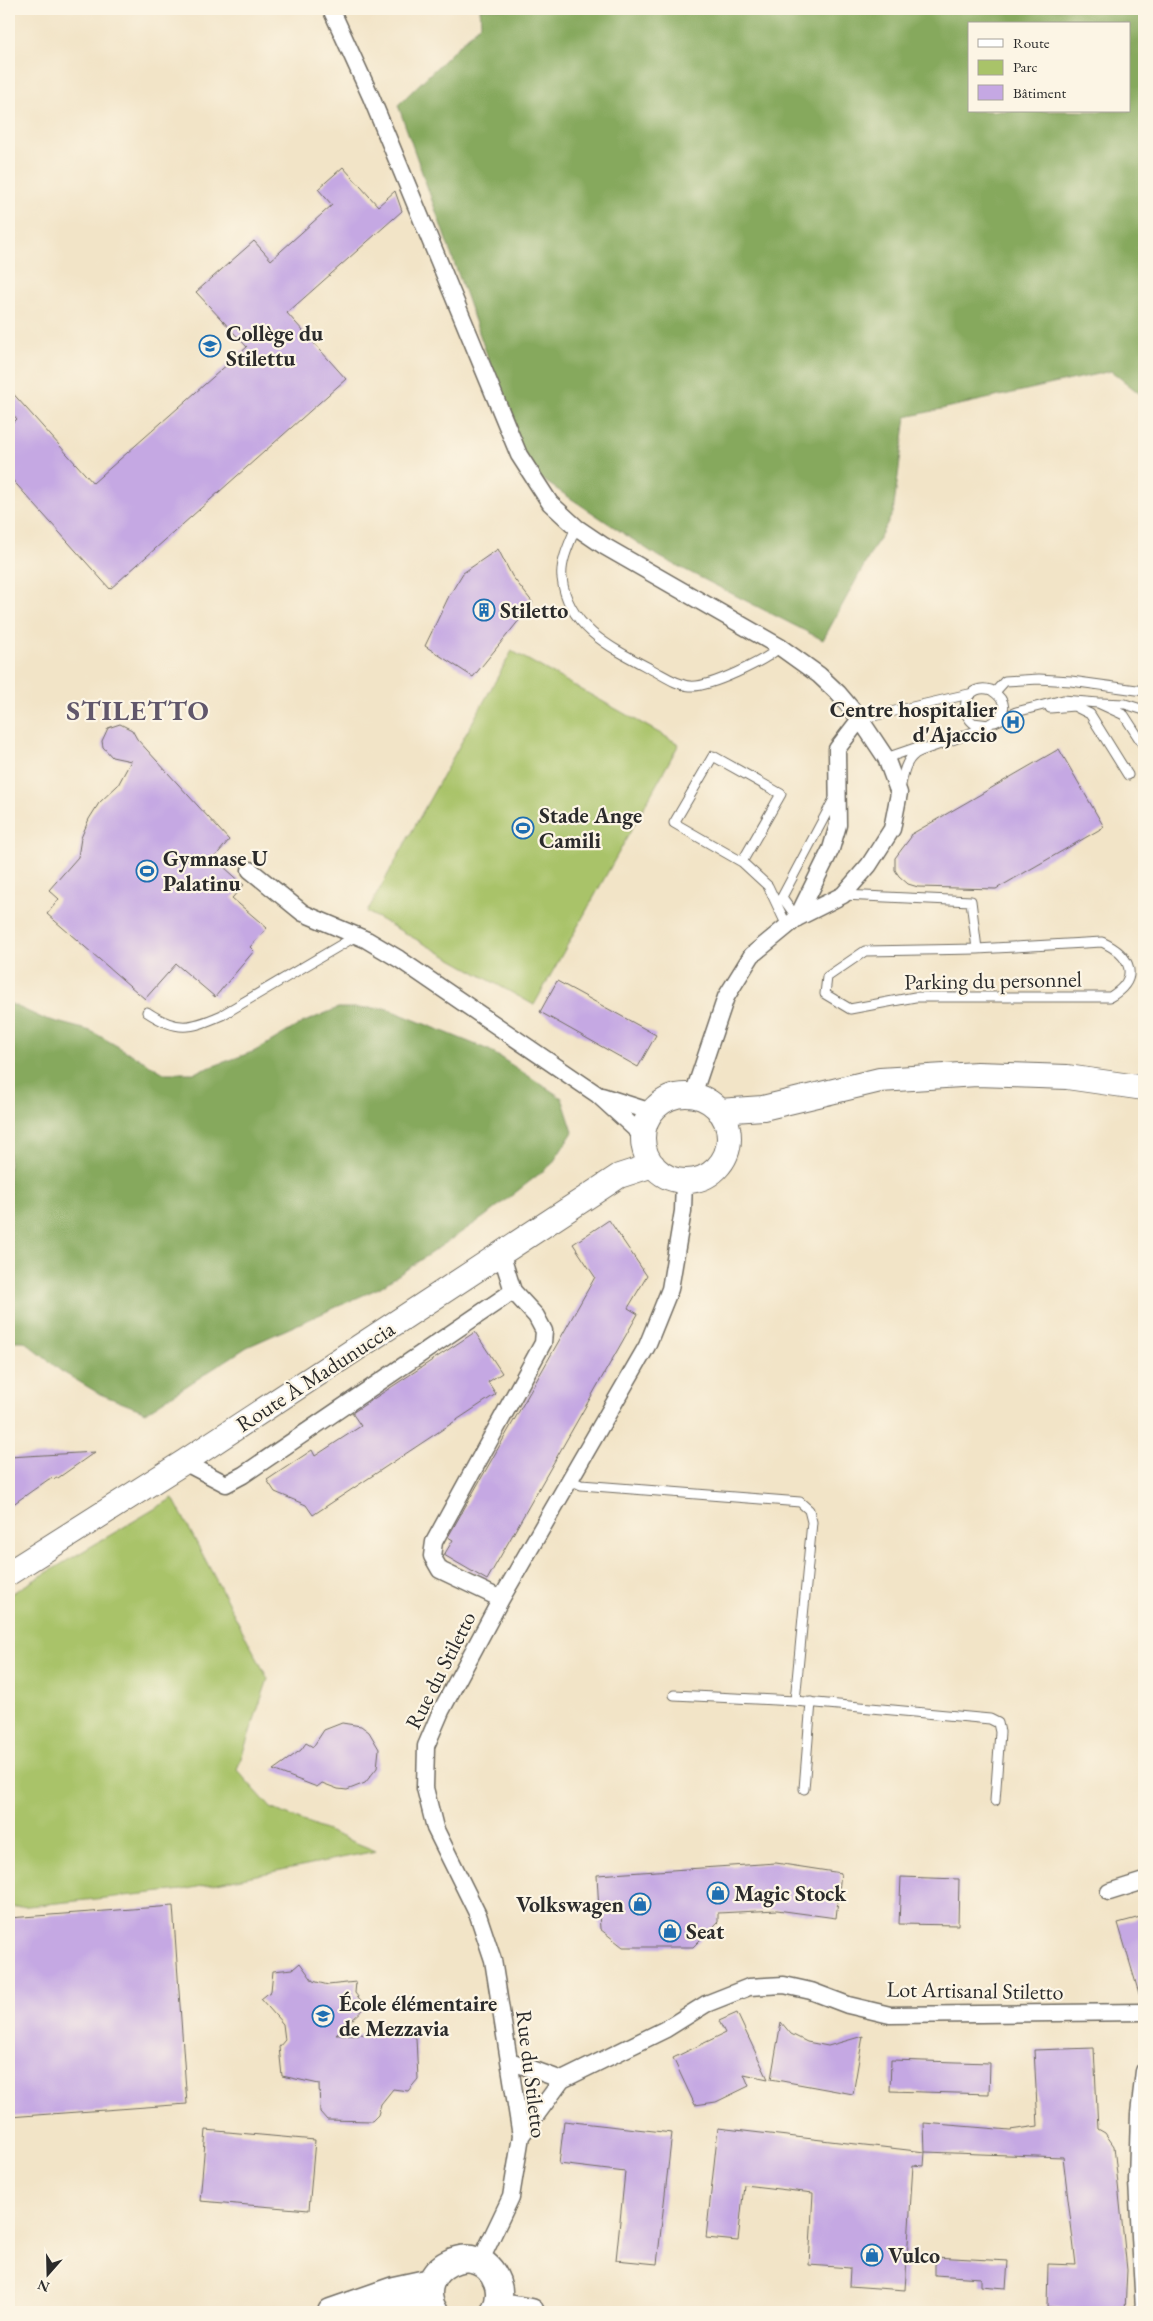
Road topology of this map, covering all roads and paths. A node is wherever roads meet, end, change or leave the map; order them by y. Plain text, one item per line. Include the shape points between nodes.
1 (331, 9) edge
2 (576, 527) junction
3 (780, 647) junction
4 (1144, 691) edge
5 (995, 692) junction
6 (969, 694) junction
7 (1098, 702) junction
8 (1028, 709) junction
9 (1002, 710) junction
10 (1144, 710) edge
11 (860, 719) junction
12 (988, 724) junction
13 (1144, 746) edge
14 (886, 758) junction
15 (1128, 775) dead end
16 (838, 790) junction
17 (897, 804) junction
18 (742, 862) junction
19 (250, 870) dead end
20 (843, 895) junction
21 (792, 922) junction
22 (356, 936) junction
23 (978, 949) junction
24 (147, 1012) dead end
25 (1144, 1088) edge
26 (598, 1095) junction
27 (693, 1095) junction
28 (763, 1108) junction
29 (720, 1110) junction
30 (652, 1112) junction
31 (729, 1135) junction
32 (647, 1149) junction
33 (684, 1180) junction
34 (501, 1253) junction
35 (513, 1291) junction
36 (184, 1462) junction
37 (570, 1480) junction
38 (9, 1573) edge
39 (501, 1599) junction
40 (674, 1695) dead end
41 (795, 1701) junction
42 (811, 1702) junction
43 (804, 1789) dead end
44 (995, 1801) dead end
45 (1144, 1881) edge
46 (1108, 1892) dead end
47 (1144, 2012) edge
48 (510, 2061) junction
49 (1144, 2071) edge
50 (562, 2080) junction
51 (522, 2136) junction
52 (480, 2262) junction
53 (431, 2282) junction
54 (495, 2309) edge
55 (1144, 2310) edge
56 (434, 2311) edge
57 (331, 2312) edge
58 (388, 2312) edge
59 (531, 2312) edge

1 - 2 street via 372,97 519,456 550,503
2 - 3 street
2 - 3 lane via 561,576 565,594 579,620 595,637 612,647 678,683 700,686 749,667
3 - 11 street via 819,675
4 - 5 lane via 1039,678 1005,681
5 - 6 lane via 981,688
5 - 9 lane via 1000,697
6 - 11 lane
6 - 12 lane via 965,703 966,714 973,723
7 - 8 lane via 1063,700
7 - 10 lane via 1125,704
7 - 13 lane via 1124,715
8 - 9 lane
8 - 12 lane
8 - 15 lane via 1074,706 1090,714
9 - 12 lane
11 - 14 street
11 - 16 street via 837,749
12 - 14 lane
12 - 17 lane via 959,740 916,754 907,762
14 - 17 street via 899,793
16 - 21 street via 838,825 831,849
16 - 21 lane via 782,897
17 - 20 street via 892,829 870,865
18 - 18 lane via 674,823 713,756 780,794
18 - 21 lane via 768,886
19 - 22 street via 303,912
20 - 21 street
20 - 23 lane, Parking du personnel via 970,901
21 - 27 street via 752,955 726,997
22 - 24 lane via 222,1015 199,1025 173,1026
22 - 26 street via 399,960
23 - 23 lane, Parking du personnel via 865,951 827,977 825,994 850,1010 915,997 1110,997 1122,990 1129,979 1129,966 1118,949 1102,942
25 - 28 main road via 1067,1077 977,1074 880,1080
26 - 30 street
26 - 32 street
27 - 29 main road
27 - 30 main road via 670,1098
28 - 29 main road
28 - 31 main road
29 - 31 main road
30 - 32 main road via 646,1123
31 - 33 main road via 724,1156 712,1172
32 - 33 main road via 673,1178
32 - 34 main road, Route À Madunuccia via 619,1176
33 - 37 street, Rue du Stiletto via 683,1211 670,1289 646,1346
34 - 35 street
34 - 36 main road, Route À Madunuccia
35 - 36 street via 226,1484
35 - 39 street via 536,1316 544,1331 543,1343 434,1542 432,1556 440,1570
36 - 38 main road, Route À Madunuccia
37 - 39 street, Rue du Stiletto
37 - 41 lane via 581,1485 800,1502 809,1510 812,1522
39 - 48 street, Rue du Stiletto via 441,1711 426,1746 425,1788 435,1828 478,1915 493,1960
40 - 41 lane
41 - 42 lane
42 - 43 lane
42 - 44 lane via 990,1719 998,1723
45 - 46 street
47 - 50 street, Lot Artisanal Stiletto via 890,2015 784,1985 749,1987 706,2004 666,2029
48 - 50 street
48 - 51 street, Rue du Stiletto
49 - 55 street via 1137,2181
50 - 51 street
51 - 52 street, Rue du Stiletto via 511,2197
52 - 53 main road via 457,2259 446,2264
52 - 54 main road via 495,2276 500,2296
53 - 56 main road via 429,2291
53 - 57 main road via 394,2290
54 - 59 main road
56 - 58 main road

